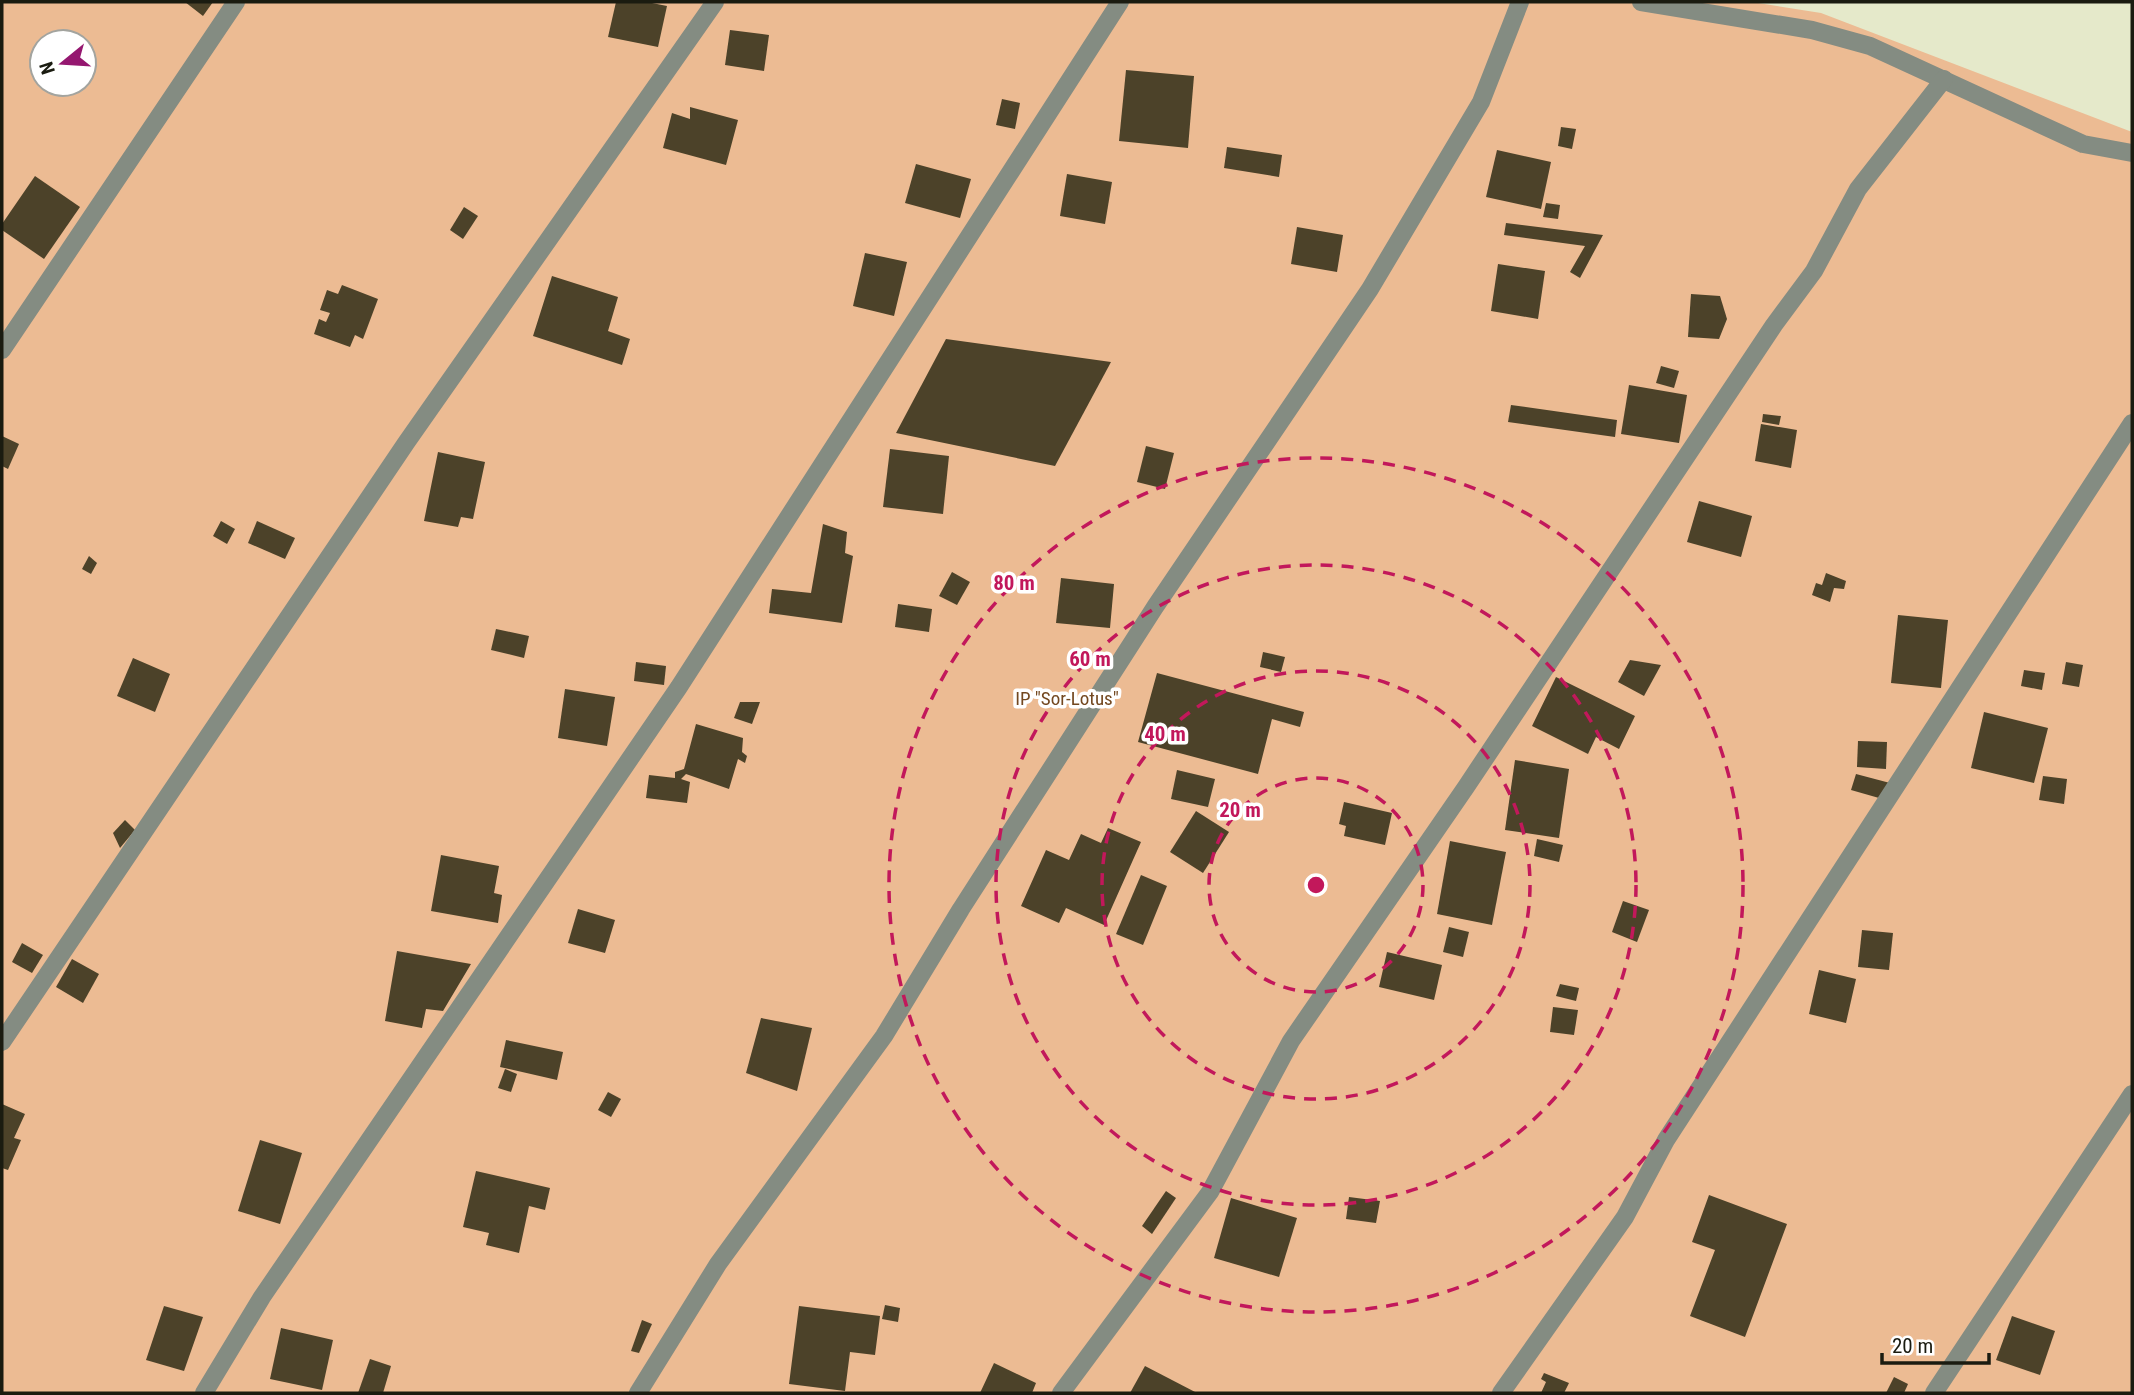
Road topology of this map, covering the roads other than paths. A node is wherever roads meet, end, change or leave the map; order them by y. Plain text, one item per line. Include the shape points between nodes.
1 (236, 2) edge
2 (715, 2) edge
3 (1119, 2) edge
4 (1520, 2) edge
5 (1641, 2) edge
6 (1944, 79) junction
7 (2132, 153) edge
8 (2, 350) edge
9 (2132, 424) edge
10 (2, 1042) edge
11 (2132, 1094) edge
12 (204, 1393) edge
13 (638, 1393) edge
14 (1061, 1393) edge
15 (1501, 1393) edge
16 (1934, 1393) edge

1 - 8 street
2 - 10 street via 406,443
3 - 12 street via 679,687 262,1297
4 - 13 street via 1481,102 1370,289 1155,607 884,1036 718,1264
5 - 6 street via 1812,30 1870,46
6 - 7 street via 2083,144
6 - 14 street via 1858,189 1814,271 1291,1041 1210,1192
9 - 15 street via 1666,1140 1625,1217
11 - 16 street

